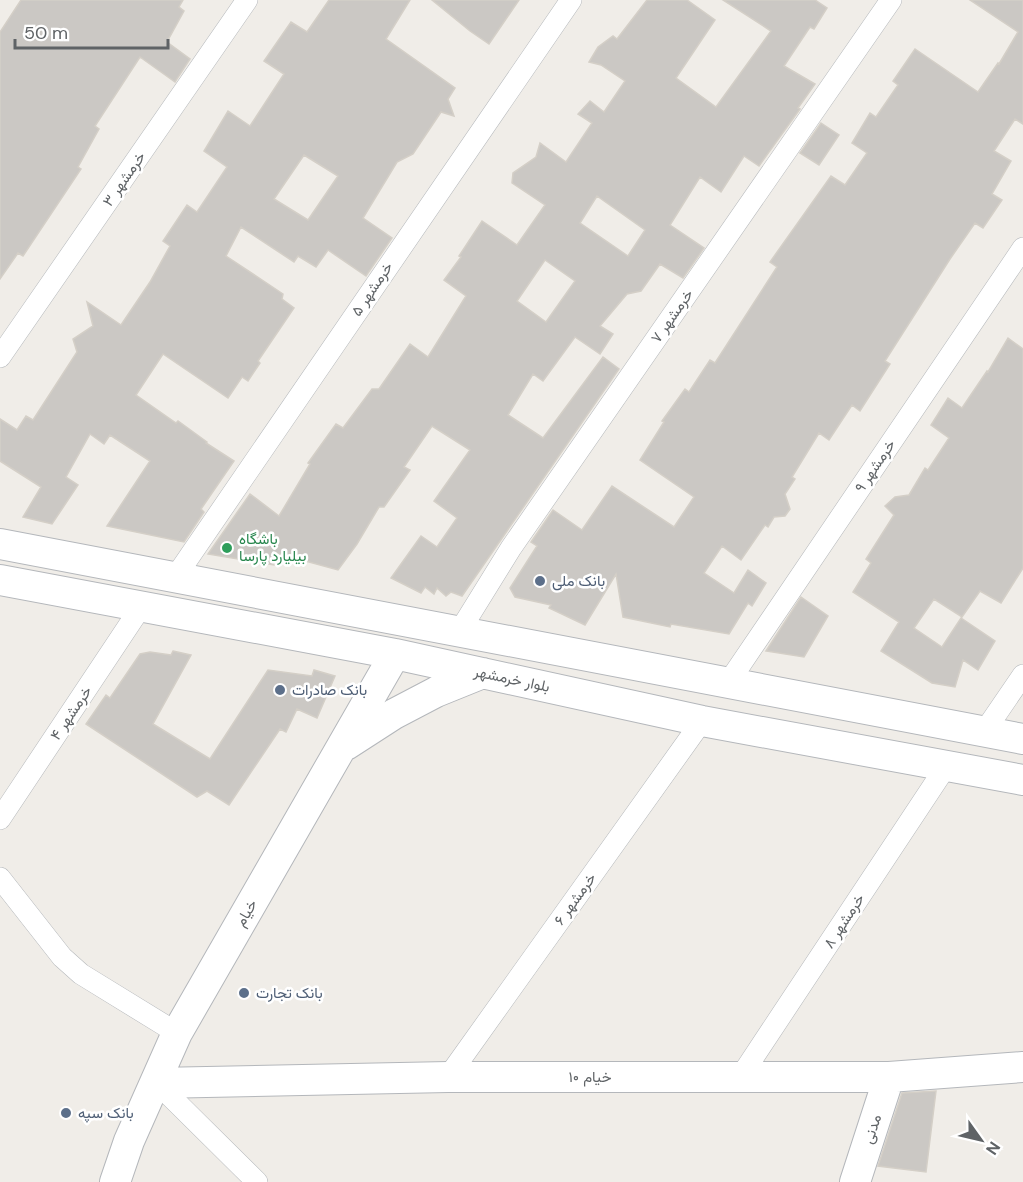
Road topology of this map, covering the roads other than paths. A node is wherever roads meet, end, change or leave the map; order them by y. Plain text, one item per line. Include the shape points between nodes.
1 (247, 0) edge
2 (571, 0) edge
3 (890, 1) edge
4 (1023, 248) edge
5 (0, 357) edge
6 (0, 544) edge
7 (174, 579) junction
8 (0, 580) edge
9 (141, 607) junction
10 (459, 632) junction
11 (396, 654) junction
12 (483, 673) junction
13 (1023, 675) edge
14 (728, 683) junction
15 (702, 721) junction
16 (984, 732) junction
17 (1023, 739) edge
18 (341, 748) junction
19 (947, 765) junction
20 (1023, 780) edge
21 (0, 819) edge
22 (0, 878) edge
23 (177, 1033) junction
24 (1023, 1067) edge
25 (741, 1076) junction
26 (448, 1077) junction
27 (889, 1077) junction
28 (157, 1083) junction
29 (116, 1182) edge
30 (257, 1182) edge
31 (855, 1182) edge

1 - 5 street, خرمشهر ۳
2 - 7 street, خرمشهر ۵
3 - 10 street, خرمشهر ۷ via 511,548
4 - 14 street, خرمشهر ۹
6 - 7 main road
7 - 10 main road
8 - 9 main road, بلوار خرمشهر
9 - 11 main road, بلوار خرمشهر
9 - 21 street, خرمشهر ۴
10 - 14 main road
11 - 12 main road, بلوار خرمشهر
11 - 18 main road, خیام
12 - 15 main road, بلوار خرمشهر
12 - 18 main road via 394,714
13 - 16 street
14 - 16 main road
15 - 19 main road, بلوار خرمشهر
15 - 26 street, خرمشهر ۶
16 - 17 main road
18 - 23 main road, خیام
19 - 20 main road, بلوار خرمشهر
19 - 25 street, خرمشهر ۸
22 - 23 street via 81,974
23 - 28 main road, خیام
24 - 27 main road, خیام ۱۰
25 - 26 main road, خیام ۱۰
25 - 27 main road, خیام ۱۰
26 - 28 main road, خیام ۱۰
27 - 31 main road, مدنی
28 - 29 main road, خیام via 129,1141
28 - 30 street

